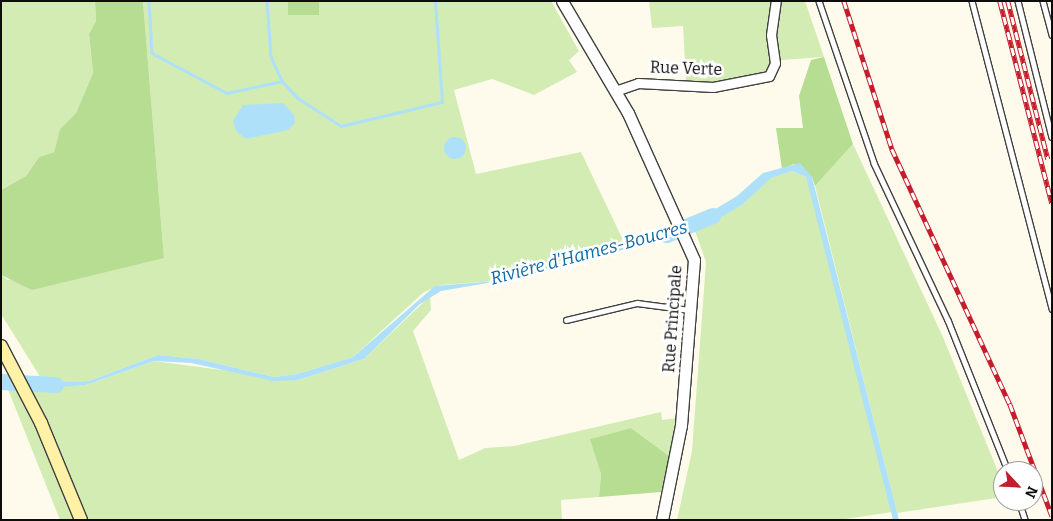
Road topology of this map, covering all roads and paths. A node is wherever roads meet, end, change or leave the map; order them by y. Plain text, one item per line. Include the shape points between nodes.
1 (562, 1) edge
2 (776, 1) edge
3 (819, 1) edge
4 (972, 1) edge
5 (1018, 1) edge
6 (1043, 1) edge
7 (1052, 35) edge
8 (615, 92) junction
9 (1052, 137) edge
10 (1052, 309) edge
11 (692, 310) junction
12 (566, 320) dead end
13 (1, 346) edge
14 (1004, 461) edge
15 (81, 520) edge
16 (662, 520) edge

1 - 8 street, Rue Principale
2 - 8 street, Rue Verte via 771,36 775,63 769,76 713,87 638,83
3 - 14 lane via 874,164 948,320
4 - 10 lane
5 - 9 lane
6 - 7 lane
8 - 11 street, Rue Principale via 689,240 695,266
11 - 12 lane via 638,303
11 - 16 street, Rue Principale via 679,439
13 - 15 main road via 28,397

